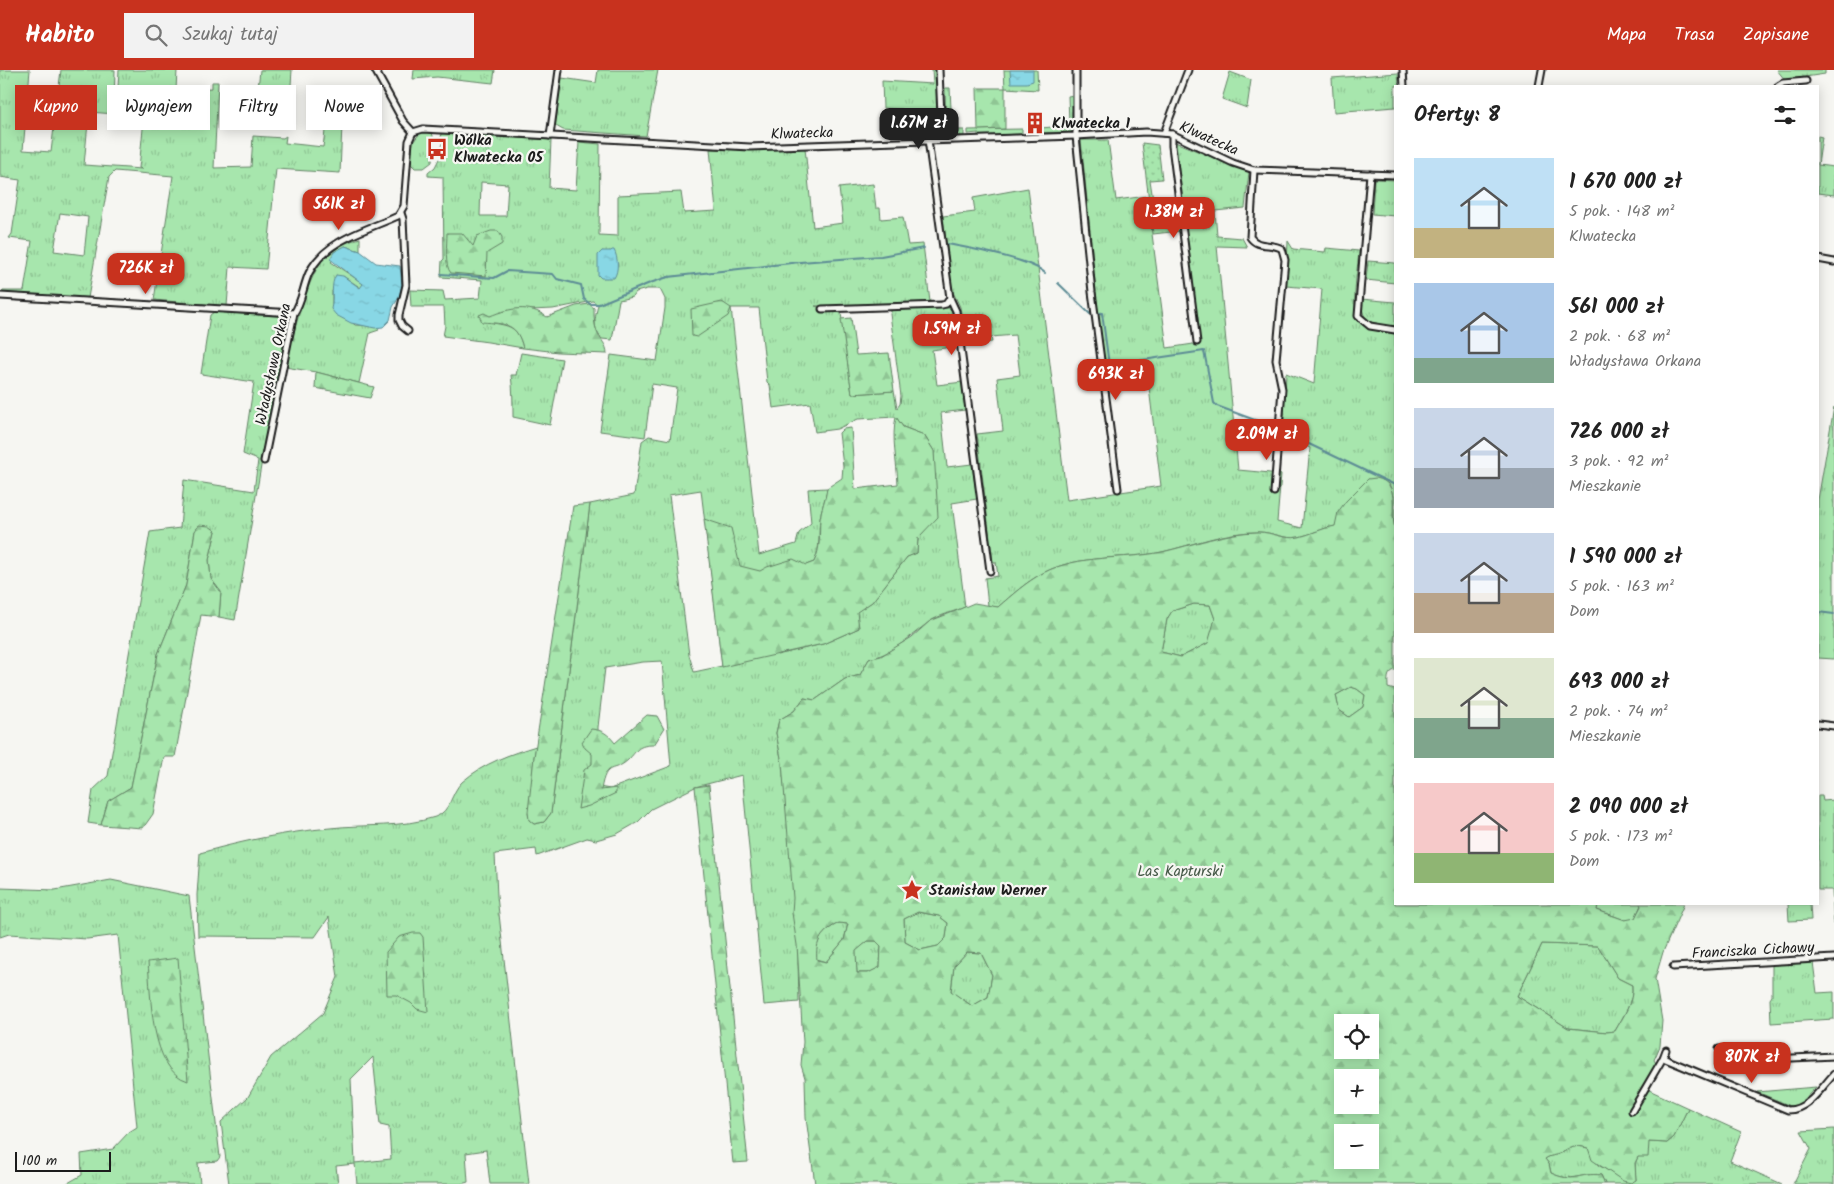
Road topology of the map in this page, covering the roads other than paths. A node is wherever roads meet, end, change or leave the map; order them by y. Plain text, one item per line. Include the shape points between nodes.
1 (375, 70) edge
2 (558, 70) edge
3 (939, 70) edge
4 (1076, 70) edge
5 (1188, 70) edge
6 (1403, 70) edge
7 (1542, 70) edge
8 (1806, 81) dead end
9 (1404, 85) edge
10 (1539, 85) edge
11 (1780, 85) edge
12 (413, 132) junction
13 (1164, 133) junction
14 (1172, 134) junction
15 (550, 136) junction
16 (1076, 136) junction
17 (942, 139) junction
18 (928, 140) junction
19 (1254, 170) junction
20 (1370, 174) junction
21 (1394, 175) edge
22 (401, 213) junction
23 (1819, 259) edge
24 (1834, 262) edge
25 (0, 296) edge
26 (950, 298) junction
27 (822, 309) dead end
28 (294, 313) junction
29 (1394, 330) edge
30 (408, 331) dead end
31 (1197, 342) dead end
32 (264, 461) dead end
33 (1118, 489) dead end
34 (1274, 492) dead end
35 (990, 571) dead end
36 (1819, 724) edge
37 (1834, 726) edge
38 (1834, 958) edge
39 (1673, 967) dead end
40 (1719, 1049) dead end
41 (1666, 1050) dead end
42 (1834, 1056) edge
43 (1663, 1058) junction
44 (1834, 1074) edge
45 (1632, 1111) dead end

1 - 12 street via 403,121
2 - 15 street
3 - 17 street
4 - 16 street
5 - 13 street
6 - 9 street
7 - 10 street
8 - 11 street
12 - 15 street, Klwatecka via 423,129
12 - 22 street via 409,141
13 - 14 street, Klwatecka
13 - 16 street, Klwatecka
14 - 19 street, Klwatecka
14 - 31 street
15 - 18 street, Klwatecka via 750,147
16 - 17 street, Klwatecka
16 - 33 street
17 - 18 street, Klwatecka
18 - 26 street
19 - 20 street, Klwatecka
19 - 34 street via 1250,237 1259,244 1279,247 1284,254 1276,360 1282,382
20 - 21 street, Klwatecka
20 - 29 street via 1358,316 1370,326
22 - 28 street, Władysława Orkana via 338,242 322,254 309,273
22 - 30 street via 406,285 399,320
23 - 24 street
25 - 28 street
26 - 27 street via 942,305
26 - 35 street via 956,311
28 - 32 street, Władysława Orkana
36 - 37 street
38 - 39 street, Franciszka Cichawy
40 - 42 street via 1754,1060
41 - 43 street
43 - 44 street via 1788,1110 1805,1106
43 - 45 street

